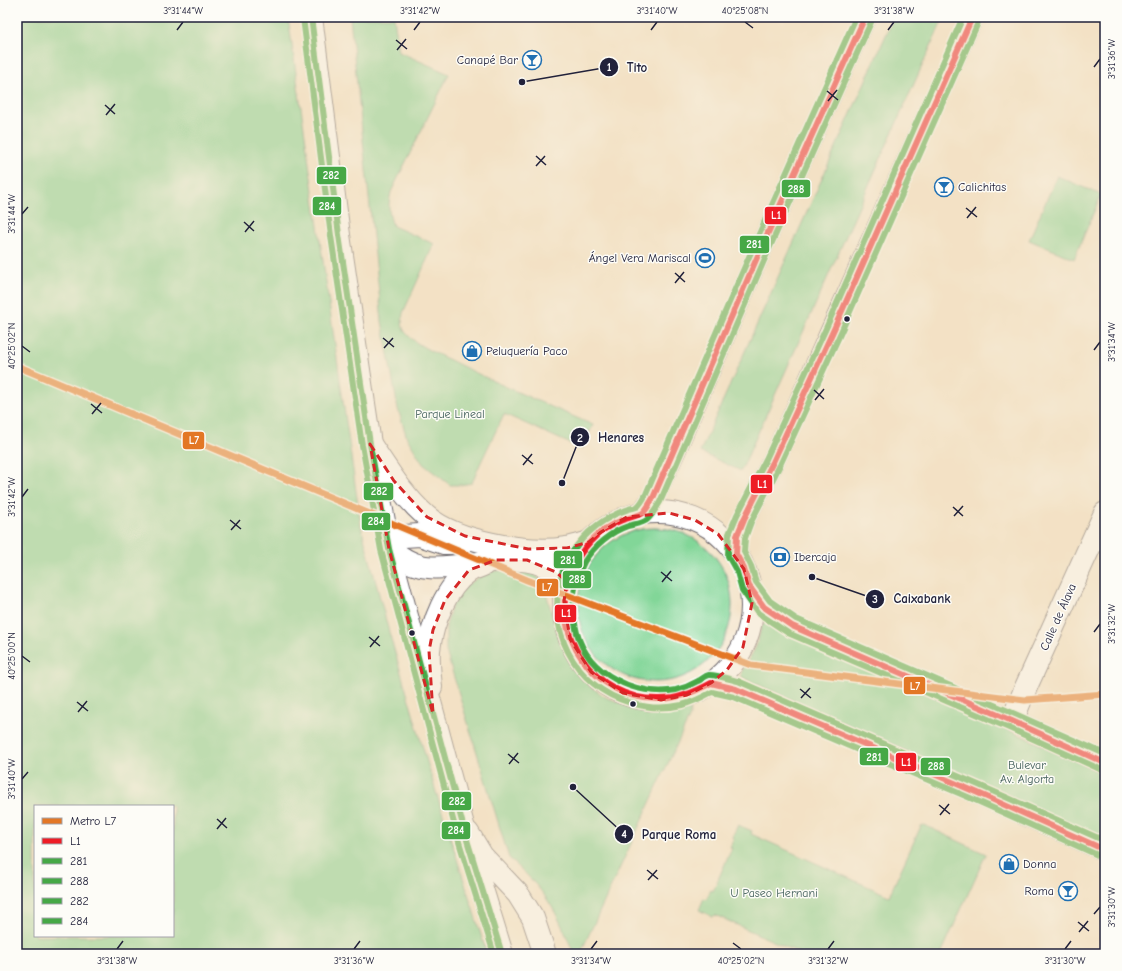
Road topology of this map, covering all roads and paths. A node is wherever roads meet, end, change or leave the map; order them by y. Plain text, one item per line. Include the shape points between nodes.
1 (311, 17) edge
2 (865, 17) edge
3 (971, 17) edge
4 (370, 444) junction
5 (1105, 513) edge
6 (642, 514) junction
7 (589, 542) junction
8 (388, 546) junction
9 (495, 552) junction
10 (736, 554) junction
11 (567, 582) junction
12 (749, 586) junction
13 (711, 684) junction
14 (433, 714) junction
15 (1012, 721) junction
16 (1105, 763) edge
17 (462, 824) junction
18 (1105, 850) edge
19 (502, 954) edge
20 (545, 954) edge

1 - 4 street via 339,235
2 - 6 street via 762,246 675,449 653,498
3 - 10 street via 773,462 744,519 737,536
4 - 8 street
4 - 9 street via 394,481 426,517
5 - 15 street, Calle de Álava
6 - 7 street via 613,523
6 - 10 street via 669,513 695,520 718,534
7 - 9 street via 567,548
7 - 11 street via 576,560
8 - 9 street via 404,536 420,535 444,543
8 - 9 street via 407,561 422,567 444,567
8 - 14 street
9 - 11 street via 540,563
9 - 14 street via 469,570 454,585 437,616 429,650
10 - 12 street
11 - 13 street via 564,601 570,639 591,672 606,684 623,693 661,700 687,695
12 - 13 street via 751,620 743,647 734,662
12 - 15 street via 764,607 792,626
13 - 18 street via 736,689 758,698
14 - 17 street
15 - 16 street
17 - 19 street
17 - 20 street via 482,856 518,894 533,918

